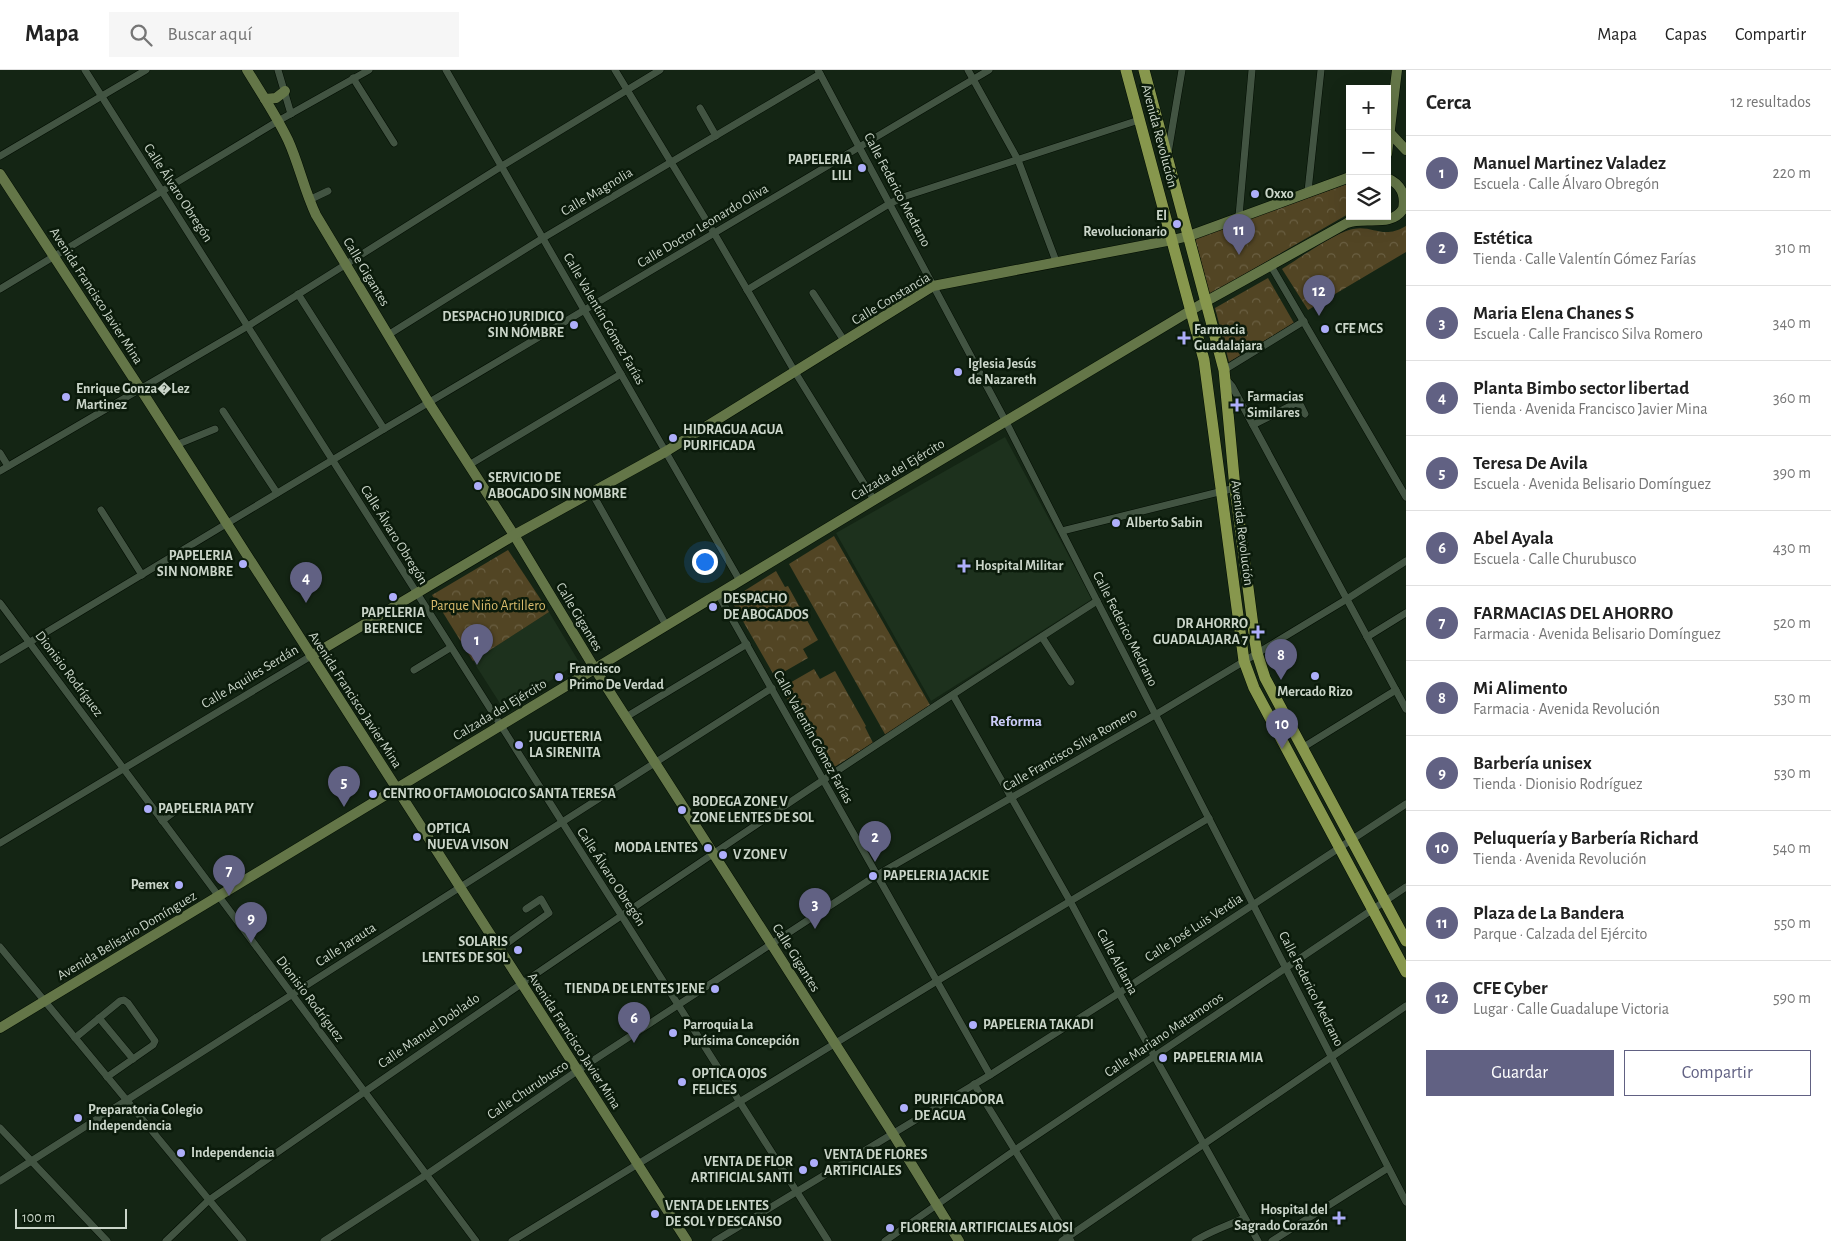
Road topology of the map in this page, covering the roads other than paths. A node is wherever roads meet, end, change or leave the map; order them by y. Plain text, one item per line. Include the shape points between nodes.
1 (85, 70) edge
2 (146, 70) edge
3 (247, 70) edge
4 (278, 70) edge
5 (369, 70) edge
6 (446, 70) edge
7 (614, 70) edge
8 (660, 70) edge
9 (968, 70) edge
10 (989, 70) edge
11 (1126, 70) edge
12 (1144, 70) edge
13 (1182, 70) edge
14 (1252, 70) edge
15 (1321, 70) edge
16 (1397, 70) edge
17 (819, 72) edge
18 (354, 78) junction
19 (973, 79) junction
20 (626, 90) junction
21 (285, 91) junction
22 (101, 98) junction
23 (265, 99) junction
24 (700, 108) dead end
25 (291, 114) junction
26 (1139, 120) junction
27 (278, 121) junction
28 (1390, 130) edge
29 (1391, 134) edge
30 (716, 136) junction
31 (394, 143) dead end
32 (860, 147) junction
33 (1406, 150) edge
34 (0, 156) edge
35 (1168, 156) junction
36 (1018, 160) junction
37 (671, 162) junction
38 (502, 166) junction
39 (0, 174) edge
40 (1346, 178) edge
41 (1391, 180) edge
42 (1403, 185) edge
43 (328, 191) dead end
44 (1308, 191) junction
45 (163, 192) junction
46 (309, 200) junction
47 (889, 204) junction
48 (1403, 212) edge
49 (1239, 216) junction
50 (714, 233) junction
51 (1188, 236) junction
52 (543, 238) junction
53 (1172, 240) junction
54 (54, 256) junction
55 (1056, 261) junction
56 (346, 264) junction
57 (1271, 266) junction
58 (933, 286) junction
59 (0, 289) edge
60 (747, 290) junction
61 (813, 293) dead end
62 (298, 294) junction
63 (1205, 302) junction
64 (584, 310) junction
65 (1191, 311) junction
66 (1304, 321) junction
67 (248, 326) junction
68 (388, 336) junction
69 (845, 342) junction
70 (795, 372) junction
71 (621, 374) junction
72 (1224, 374) junction
73 (140, 388) junction
74 (429, 403) junction
75 (223, 411) dead end
76 (1305, 414) dead end
77 (1006, 422) junction
78 (1253, 425) junction
79 (214, 429) dead end
80 (384, 429) junction
81 (176, 445) junction
82 (665, 452) junction
83 (0, 453) edge
84 (332, 460) junction
85 (469, 465) junction
86 (8, 466) junction
87 (0, 471) edge
88 (1236, 488) junction
89 (1222, 491) junction
90 (277, 493) junction
91 (592, 493) junction
92 (1406, 497) edge
93 (874, 500) junction
94 (101, 510) dead end
95 (226, 524) junction
96 (1062, 531) junction
97 (514, 535) junction
98 (1406, 561) edge
99 (142, 575) junction
100 (740, 581) junction
101 (416, 593) junction
102 (718, 594) junction
103 (1347, 599) junction
104 (1097, 601) junction
105 (0, 603) edge
106 (1406, 613) edge
107 (666, 625) junction
108 (1042, 637) junction
109 (1367, 637) junction
110 (30, 642) junction
111 (747, 644) junction
112 (450, 648) junction
113 (1257, 654) junction
114 (311, 656) junction
115 (0, 660) edge
116 (1244, 661) junction
117 (595, 669) junction
118 (414, 670) dead end
119 (1071, 682) dead end
120 (772, 688) junction
121 (1396, 690) junction
122 (953, 695) junction
123 (1406, 709) edge
124 (1155, 715) junction
125 (626, 717) junction
126 (500, 726) junction
127 (1302, 748) junction
128 (655, 763) junction
129 (124, 768) junction
130 (824, 780) junction
131 (395, 788) junction
132 (1011, 798) junction
133 (1406, 804) edge
134 (178, 809) dead end
135 (1208, 818) junction
136 (162, 821) junction
137 (562, 822) junction
138 (1352, 840) junction
139 (0, 843) edge
140 (1340, 847) junction
141 (714, 854) junction
142 (877, 875) junction
143 (459, 887) junction
144 (1406, 887) edge
145 (219, 897) junction
146 (1070, 901) junction
147 (1385, 901) junction
148 (1253, 905) junction
149 (526, 909) dead end
150 (1373, 909) junction
151 (621, 916) junction
152 (1406, 941) edge
153 (771, 944) junction
154 (0, 947) edge
155 (499, 949) junction
156 (1285, 968) junction
157 (1406, 972) edge
158 (936, 981) junction
159 (520, 983) junction
160 (1119, 993) junction
161 (292, 995) junction
162 (45, 1001) junction
163 (678, 1005) junction
164 (1406, 1006) edge
165 (99, 1018) junction
166 (0, 1028) edge
167 (75, 1038) junction
168 (834, 1044) junction
169 (1331, 1056) junction
170 (1154, 1057) junction
171 (133, 1059) junction
172 (577, 1071) junction
173 (990, 1075) junction
174 (107, 1077) junction
175 (974, 1084) junction
176 (364, 1092) junction
177 (127, 1101) junction
178 (739, 1101) junction
179 (0, 1128) edge
180 (892, 1134) junction
181 (1204, 1144) junction
182 (1015, 1150) junction
183 (31, 1161) junction
184 (638, 1165) junction
185 (1388, 1168) junction
186 (426, 1175) junction
187 (0, 1181) edge
188 (797, 1192) junction
189 (209, 1200) junction
190 (1406, 1201) edge
191 (937, 1206) junction
192 (1244, 1218) junction
193 (1070, 1239) edge
194 (107, 1241) edge
195 (166, 1241) edge
196 (243, 1241) edge
197 (324, 1241) edge
198 (476, 1241) edge
199 (512, 1241) edge
200 (687, 1241) edge
201 (715, 1241) edge
202 (828, 1241) edge
203 (885, 1241) edge
204 (959, 1241) edge
205 (1062, 1241) edge
206 (1195, 1241) edge
207 (1258, 1241) edge
208 (1272, 1241) edge

1 - 22 street, Calle Álvaro Obregón
2 - 22 street
3 - 23 main road, Calle Gigantes
4 - 21 street
5 - 18 street
6 - 38 street, Calle Valentín Gómez Farías
7 - 20 street
8 - 20 street
9 - 19 street
10 - 19 street, Calle Doctor Leonardo Oliva
11 - 26 main road, Avenida Revolución
12 - 35 main road, Avenida Revolución
13 - 35 street
14 - 49 street
15 - 44 street
16 - 28 main road
17 - 30 street, Calle Magnolia
17 - 32 street, Calle Federico Medrano
18 - 25 street
18 - 31 street
19 - 32 street, Calle Doctor Leonardo Oliva
19 - 36 street
20 - 37 street
20 - 38 street
21 - 23 main road via 276,98
21 - 25 street
22 - 34 street
22 - 45 street, Calle Álvaro Obregón
23 - 27 main road, Calle Gigantes
24 - 30 street
25 - 27 street
26 - 36 street
26 - 53 main road, Avenida Revolución
27 - 45 street
27 - 46 main road, Calle Gigantes via 289,142
29 - 33 main road
30 - 37 street, Calle Magnolia
32 - 47 street, Calle Federico Medrano
32 - 50 street, Calle Doctor Leonardo Oliva
35 - 51 main road, Avenida Revolución
36 - 47 street
36 - 55 street
37 - 50 street
37 - 52 street, Calle Magnolia
38 - 52 street, Calle Valentín Gómez Farías
38 - 56 street
39 - 54 main road, Avenida Francisco Javier Mina
40 - 44 main road, Calle Constancia
41 - 42 main road, Calzada del Ejército
42 - 48 main road, Calzada del Ejército
43 - 46 street
44 - 49 main road, Calle Constancia
45 - 54 street
45 - 67 street, Calle Álvaro Obregón
46 - 56 main road, Calle Gigantes
47 - 58 street, Calle Federico Medrano
47 - 60 street
48 - 57 main road, Calzada del Ejército via 1388,220 1364,219 1347,223
49 - 51 main road, Calle Constancia
50 - 60 street
50 - 64 street, Calle Doctor Leonardo Oliva
51 - 53 main road, Calle Constancia
51 - 63 main road, Avenida Revolución
52 - 64 street, Calle Valentín Gómez Farías
52 - 68 street, Calle Magnolia
53 - 55 main road, Calle Constancia
53 - 65 main road, Avenida Revolución
54 - 59 street
54 - 73 main road, Avenida Francisco Javier Mina
55 - 58 main road, Calle Constancia
56 - 62 street
56 - 68 main road, Calle Gigantes
57 - 63 main road, Calzada del Ejército
57 - 66 street
58 - 69 main road, Calle Constancia
58 - 77 street, Calle Federico Medrano
60 - 70 street
61 - 69 street
62 - 67 street
62 - 80 street
63 - 65 main road, Calzada del Ejército
63 - 72 main road, Avenida Revolución
64 - 71 street, Calle Valentín Gómez Farías
64 - 74 street, Calle Doctor Leonardo Oliva
65 - 77 main road, Calzada del Ejército
65 - 89 main road, Avenida Revolución via 1206,374
66 - 72 street
66 - 92 street
67 - 73 street
67 - 84 street, Calle Álvaro Obregón
68 - 74 main road, Calle Gigantes
69 - 70 main road, Calle Constancia
70 - 82 main road, Calle Constancia
70 - 93 street
71 - 82 street, Calle Valentín Gómez Farías
71 - 85 street
72 - 78 street
72 - 88 main road, Avenida Revolución
73 - 81 main road, Avenida Francisco Javier Mina
73 - 86 street
74 - 80 street, Calle Doctor Leonardo Oliva
74 - 85 main road, Calle Gigantes
75 - 90 street
76 - 78 street via 1296,403
77 - 93 main road, Calzada del Ejército
77 - 96 street, Calle Federico Medrano
78 - 103 street
79 - 81 street
80 - 84 street, Calle Doctor Leonardo Oliva
81 - 95 main road, Avenida Francisco Javier Mina
82 - 91 main road, Calle Constancia
82 - 100 street, Calle Valentín Gómez Farías
83 - 86 street
84 - 90 street, Calle Doctor Leonardo Oliva
84 - 101 street, Calle Álvaro Obregón
85 - 97 main road, Calle Gigantes
86 - 87 street
88 - 89 street
88 - 113 main road, Avenida Revolución
89 - 96 street
89 - 116 main road, Avenida Revolución
90 - 95 street, Calle Doctor Leonardo Oliva
91 - 97 main road, Calle Constancia
91 - 107 street
93 - 100 main road, Calzada del Ejército
94 - 99 street
95 - 99 street, Calle Doctor Leonardo Oliva
95 - 114 main road, Avenida Francisco Javier Mina
96 - 104 street, Calle Federico Medrano
97 - 101 main road, Calle Aquiles Serdán
97 - 117 main road, Calle Gigantes
98 - 103 street, Calle Francisco Silva Romero
99 - 110 street, Calle Doctor Leonardo Oliva
100 - 102 main road, Calzada del Ejército
101 - 112 street, Calle Álvaro Obregón
101 - 114 main road, Calle Aquiles Serdán
102 - 107 main road, Calzada del Ejército
102 - 111 street, Calle Valentín Gómez Farías
103 - 109 street
103 - 113 street, Calle Francisco Silva Romero
104 - 108 street, Calle Manuel Doblado
104 - 124 street, Calle Federico Medrano
105 - 110 street, Dionisio Rodríguez
106 - 109 street
107 - 117 main road, Calzada del Ejército
108 - 119 street
108 - 122 street, Calle Manuel Doblado
109 - 121 street
110 - 115 street, Calle Doctor Leonardo Oliva
110 - 129 street, Dionisio Rodríguez
111 - 120 street, Calle Valentín Gómez Farías
111 - 125 street
112 - 118 street
112 - 126 street, Calle Álvaro Obregón
113 - 116 street, Calle Francisco Silva Romero
113 - 127 main road, Avenida Revolución via 1265,678
114 - 129 street, Calle Aquiles Serdán
114 - 131 main road, Avenida Francisco Javier Mina
116 - 124 street, Calle Francisco Silva Romero
116 - 140 main road, Avenida Revolución via 1254,688
117 - 125 main road, Calle Gigantes
117 - 126 main road, Calzada del Ejército
120 - 128 street, Calle Jarauta
120 - 130 street, Calle Valentín Gómez Farías
121 - 123 street
121 - 127 street
122 - 130 street, Calle Manuel Doblado
122 - 132 street, Calle Aldama
124 - 132 street, Calle Francisco Silva Romero
124 - 135 street, Calle Federico Medrano
125 - 128 main road, Calle Gigantes
126 - 131 main road, Calzada del Ejército
126 - 137 street, Calle Álvaro Obregón
127 - 138 main road, Avenida Revolución
128 - 137 street, Calle Jarauta
128 - 141 main road, Calle Gigantes
129 - 136 street, Dionisio Rodríguez
129 - 139 street, Calle Aquiles Serdán
130 - 141 street, Calle Manuel Doblado
130 - 142 street, Calle Valentín Gómez Farías
131 - 143 main road, Avenida Francisco Javier Mina
131 - 145 main road, Avenida Belisario Domínguez
132 - 142 street, Calle Francisco Silva Romero
132 - 146 street, Calle Aldama
133 - 138 street, Calle José Luis Verdia
134 - 136 street
135 - 146 street
135 - 148 street, Calle Federico Medrano
136 - 145 street, Dionisio Rodríguez
137 - 143 street, Calle Jarauta
137 - 151 street, Calle Álvaro Obregón
138 - 140 street, Calle José Luis Verdia
138 - 147 main road, Avenida Revolución
140 - 148 street, Calle José Luis Verdia
140 - 150 main road, Avenida Revolución
141 - 151 street, Calle Manuel Doblado
141 - 153 main road, Calle Gigantes
142 - 153 street, Calle Francisco Silva Romero
142 - 158 street, Calle Valentín Gómez Farías
143 - 155 main road, Avenida Francisco Javier Mina
143 - 161 street, Calle Jarauta
144 - 147 street, Calle Mariano Matamoros
145 - 161 street, Dionisio Rodríguez
145 - 162 main road, Avenida Belisario Domínguez
146 - 158 street
146 - 160 street, Calle Aldama
147 - 150 street, Calle Mariano Matamoros
147 - 152 main road, Avenida Revolución
148 - 156 street, Calle Federico Medrano
148 - 160 street, Calle José Luis Verdia
149 - 155 street via 540,899 549,913
150 - 156 street, Calle Mariano Matamoros
150 - 157 main road, Avenida Revolución
151 - 159 street, Calle Manuel Doblado
151 - 163 street, Calle Álvaro Obregón
153 - 163 street, Calle Churubusco
153 - 168 main road, Calle Gigantes
154 - 162 street
155 - 159 main road, Avenida Francisco Javier Mina
156 - 169 street, Calle Federico Medrano
156 - 170 street, Calle Mariano Matamoros
158 - 168 street
158 - 173 street, Calle Valentín Gómez Farías
159 - 172 main road, Avenida Francisco Javier Mina
159 - 176 street, Calle Manuel Doblado
160 - 170 street, Calle Aldama
160 - 173 street, Calle José Luis Verdia
161 - 176 street, Dionisio Rodríguez
161 - 177 street, Calle Jarauta
162 - 166 main road, Avenida Belisario Domínguez
162 - 167 street
163 - 172 street, Calle Churubusco
163 - 178 street, Calle Álvaro Obregón
164 - 169 street
165 - 167 street
165 - 171 street
165 - 171 street via 124,1000 155,1041
167 - 174 street
168 - 178 street
168 - 180 main road, Calle Gigantes
169 - 181 street
169 - 185 street, Calle Federico Medrano
170 - 181 street, Calle Aldama
170 - 182 street, Calle Mariano Matamoros
171 - 174 street
172 - 184 main road, Avenida Francisco Javier Mina
172 - 186 street, Calle Churubusco
173 - 175 street, Calle José Luis Verdia
174 - 177 street
175 - 180 street, Calle José Luis Verdia
175 - 182 street
176 - 186 street, Dionisio Rodríguez
176 - 189 street, Calle Manuel Doblado
177 - 183 street, Calle Jarauta
177 - 189 street
178 - 184 street
178 - 188 street, Calle Álvaro Obregón
179 - 183 street
180 - 188 street, Calle José Luis Verdia
180 - 191 main road, Calle Gigantes
181 - 192 street, Calle Aldama
181 - 193 street
182 - 191 street, Calle Mariano Matamoros
182 - 193 street
183 - 187 street, Calle Jarauta
183 - 194 street
184 - 199 street
184 - 200 main road, Avenida Francisco Javier Mina
185 - 190 street, Calle Federico Medrano
185 - 208 street
186 - 197 street, Calle Churubusco
186 - 198 street, Dionisio Rodríguez
188 - 201 street, Calle José Luis Verdia
188 - 202 street, Calle Álvaro Obregón
189 - 195 street, Calle Manuel Doblado
189 - 196 street
191 - 203 street, Calle Mariano Matamoros
191 - 204 main road, Calle Gigantes
192 - 206 street via 1210,1231
192 - 207 street, Calle Aldama
193 - 205 street

